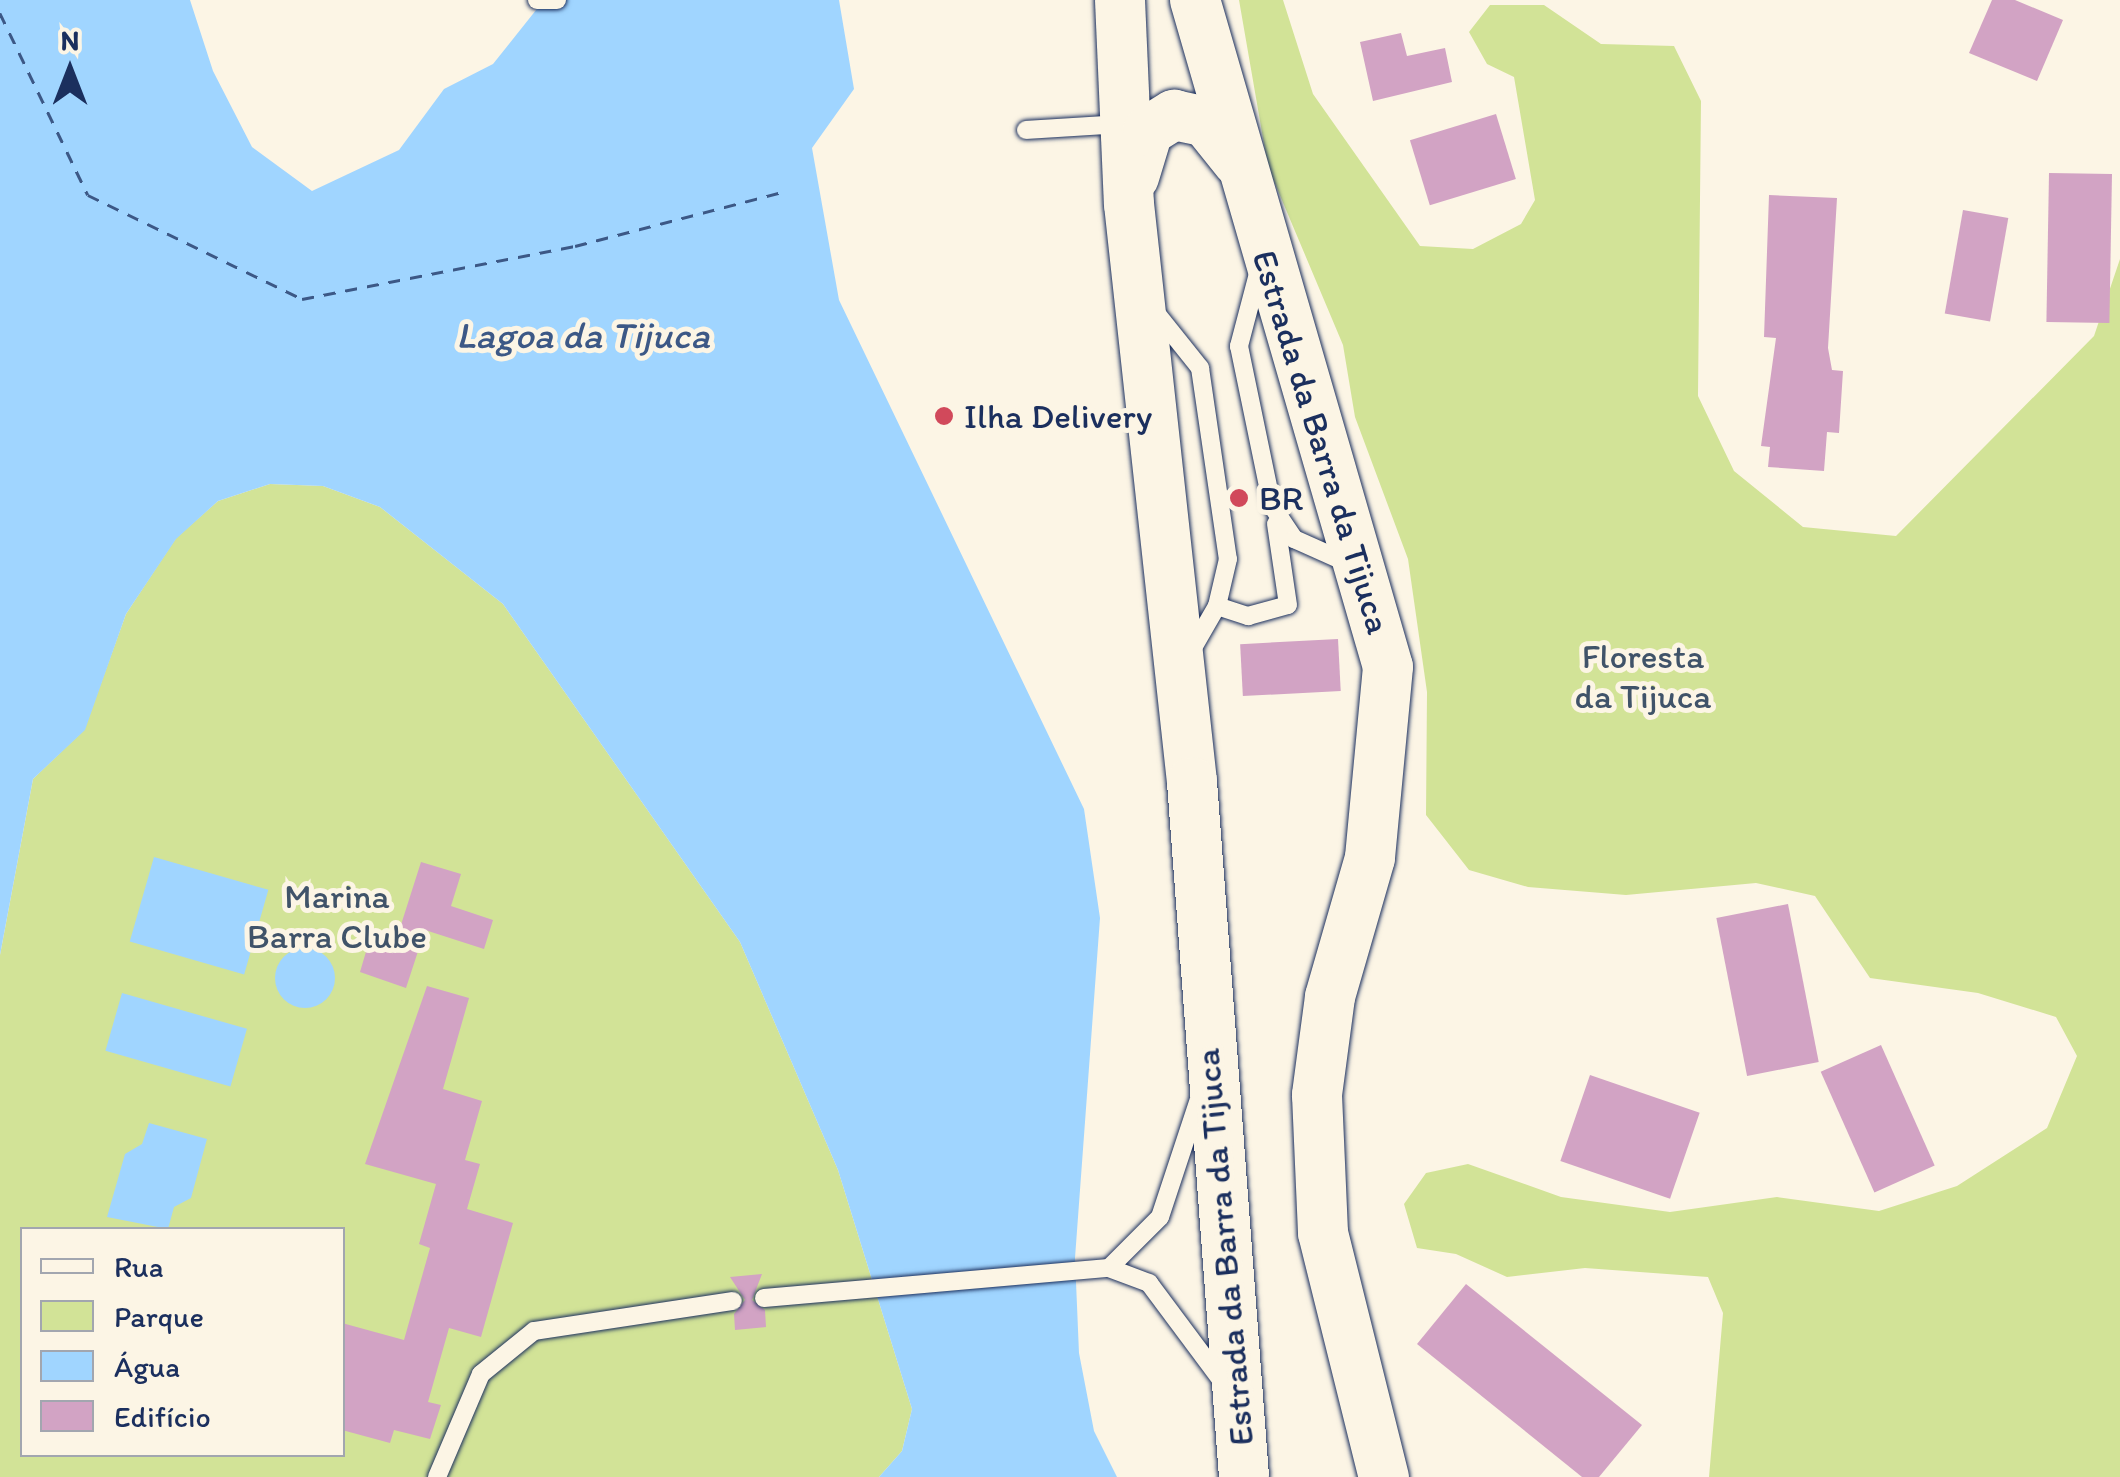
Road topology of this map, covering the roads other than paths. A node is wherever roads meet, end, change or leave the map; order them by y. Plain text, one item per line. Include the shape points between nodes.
1 (538, 0) edge
2 (557, 0) edge
3 (1120, 0) edge
4 (1195, 0) edge
5 (1126, 124) junction
6 (1026, 130) dead end
7 (1244, 171) junction
8 (1129, 204) junction
9 (1265, 252) junction
10 (1141, 297) junction
11 (1275, 517) junction
12 (1365, 569) junction
13 (1217, 606) junction
14 (1178, 673) junction
15 (1208, 1065) junction
16 (1110, 1268) junction
17 (764, 1298) dead end
18 (732, 1301) dead end
19 (1233, 1398) junction
20 (1377, 1469) edge
21 (1246, 1472) edge
22 (437, 1477) edge

1 - 2 lane
3 - 5 main road, Estrada da Barra da Tijuca
4 - 7 main road, Estrada da Barra da Tijuca
5 - 6 lane
5 - 8 main road, Estrada da Barra da Tijuca
7 - 8 main road via 1206,122 1174,115 1148,131
7 - 9 main road, Estrada da Barra da Tijuca
8 - 10 main road, Estrada da Barra da Tijuca
9 - 11 lane via 1239,346
9 - 12 main road, Estrada da Barra da Tijuca
10 - 13 lane via 1188,348 1204,381 1228,559
10 - 14 main road, Estrada da Barra da Tijuca
11 - 12 lane via 1302,545
11 - 13 lane via 1288,605 1248,616
12 - 20 main road, Estrada da Barra da Tijuca via 1388,667 1384,746 1370,858 1330,997 1317,1095 1323,1233
13 - 14 lane
14 - 15 main road, Estrada da Barra da Tijuca
15 - 16 lane via 1160,1217
15 - 19 main road, Estrada da Barra da Tijuca
16 - 17 lane
16 - 19 lane via 1149,1283
18 - 22 lane via 534,1332 481,1374
19 - 21 main road, Estrada da Barra da Tijuca

